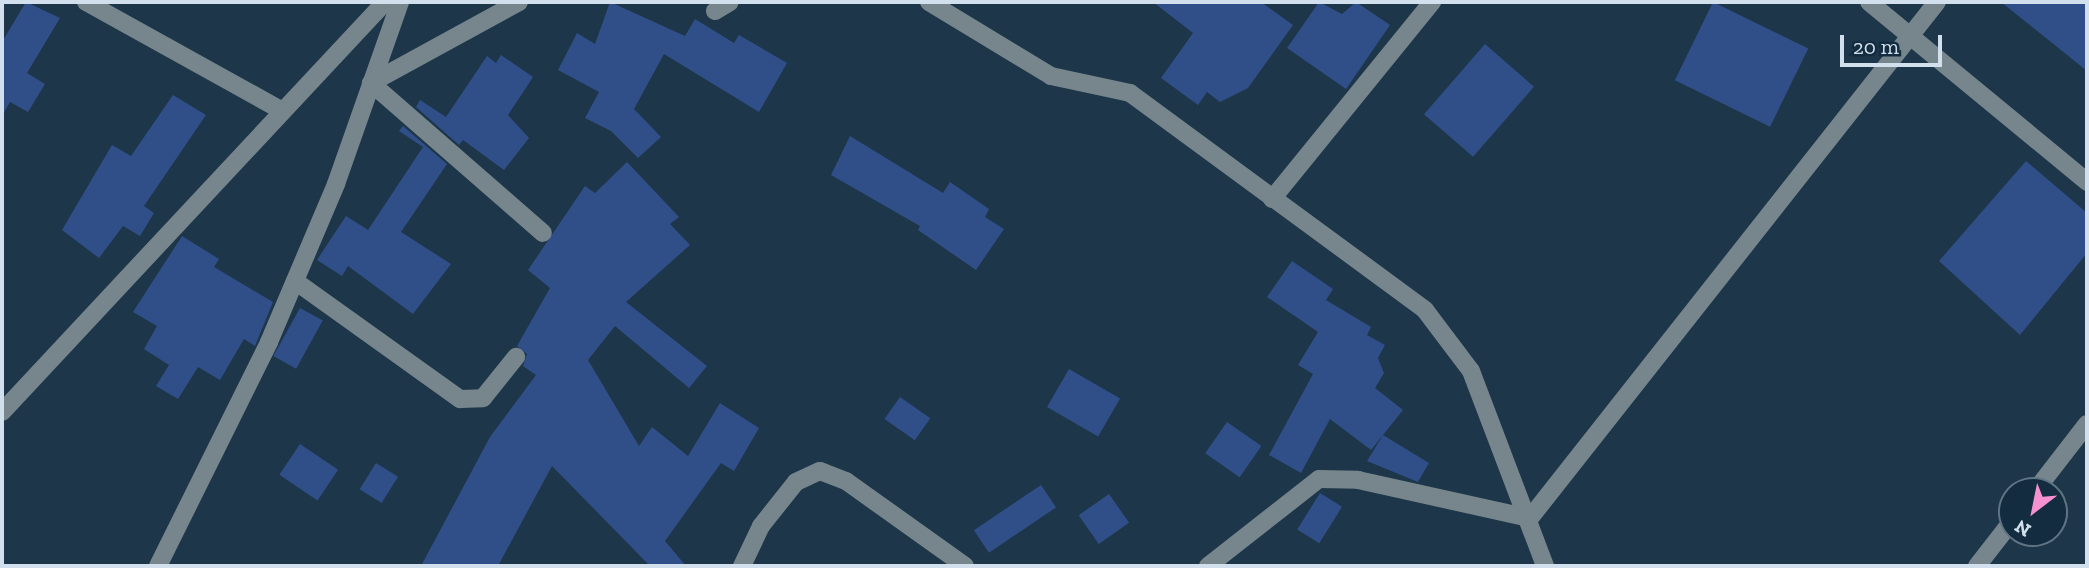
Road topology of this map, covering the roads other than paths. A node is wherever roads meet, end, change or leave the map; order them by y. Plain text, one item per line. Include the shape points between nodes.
1 (86, 2) edge
2 (385, 2) edge
3 (400, 2) edge
4 (519, 2) edge
5 (929, 2) edge
6 (1432, 2) edge
7 (1869, 2) edge
8 (1937, 2) edge
9 (1910, 34) junction
10 (370, 83) junction
11 (282, 111) junction
12 (2087, 182) edge
13 (1272, 199) junction
14 (543, 233) dead end
15 (295, 281) junction
16 (516, 357) dead end
17 (2, 412) edge
18 (2087, 424) edge
19 (2046, 477) edge
20 (1530, 518) junction
21 (1998, 539) edge
22 (158, 566) edge
23 (742, 566) edge
24 (965, 566) edge
25 (1208, 566) edge
26 (1545, 566) edge
27 (1977, 566) edge

1 - 11 street
2 - 11 street
3 - 10 street
4 - 10 street
5 - 13 street via 1051,76 1130,93
6 - 13 street
7 - 9 street
8 - 9 street
9 - 12 street
9 - 20 street
10 - 14 street
10 - 15 street
11 - 17 street
13 - 20 street via 1425,310 1471,371
15 - 16 street via 460,399 483,398
15 - 22 street
18 - 19 street
20 - 25 street via 1358,480 1319,480
20 - 26 street
21 - 27 street
23 - 24 street via 761,526 796,482 820,471 846,481

